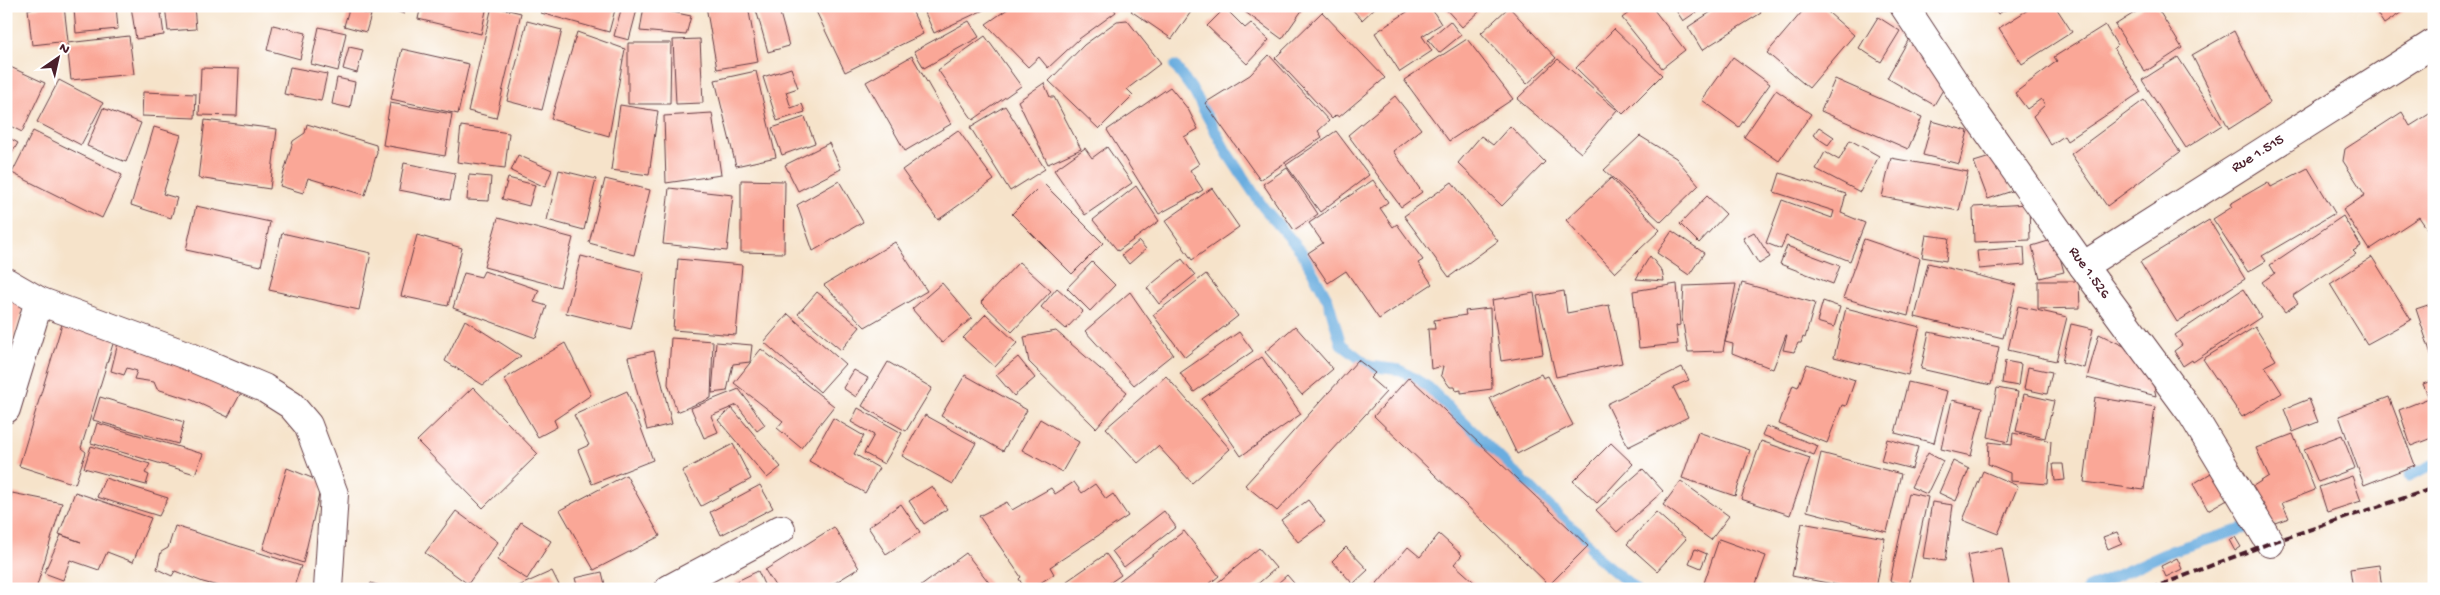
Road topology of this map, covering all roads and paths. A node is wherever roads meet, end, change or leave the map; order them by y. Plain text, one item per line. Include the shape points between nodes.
1 (1904, 6) edge
2 (2434, 43) edge
3 (2083, 266) junction
4 (6, 282) edge
5 (39, 301) junction
6 (6, 409) edge
7 (781, 528) dead end
8 (2270, 543) dead end
9 (328, 589) edge
10 (669, 589) edge

1 - 3 street, Rue 1.526
2 - 3 street, Rue 1.515
3 - 8 street, Rue 1.526 via 2192,414
4 - 5 street
5 - 6 street
5 - 9 street via 186,355 264,388 291,405 308,425 334,494
7 - 10 street

